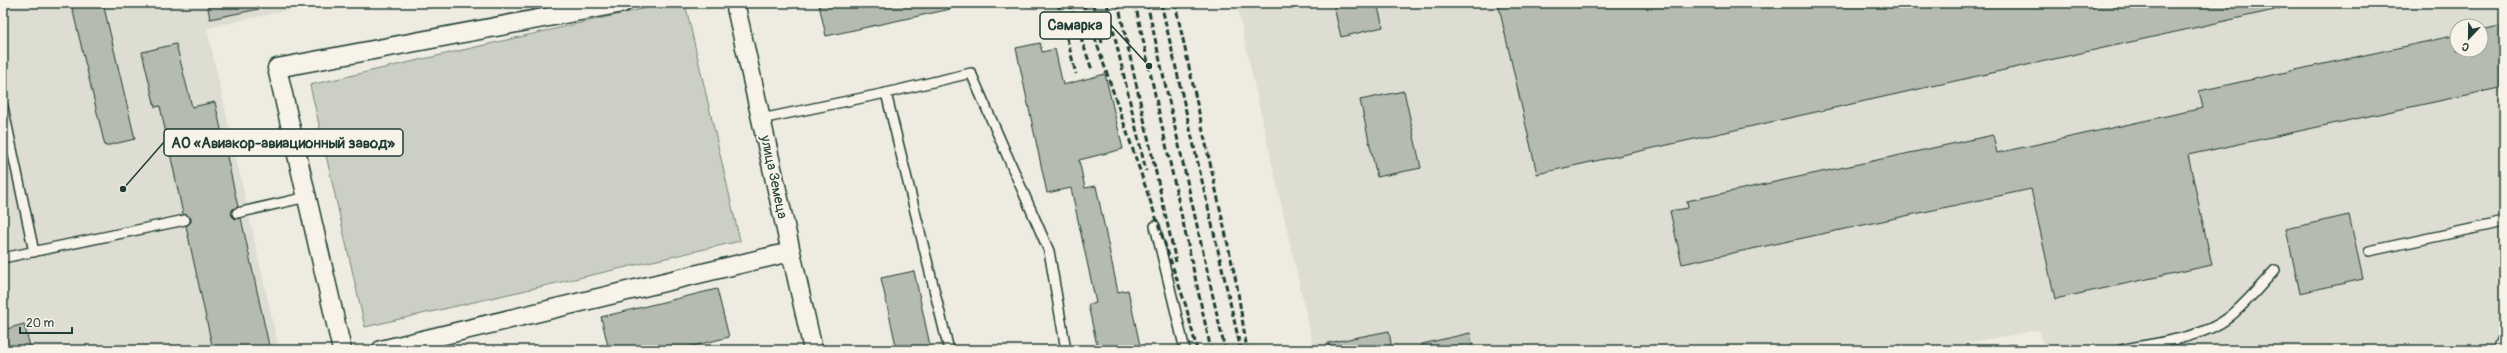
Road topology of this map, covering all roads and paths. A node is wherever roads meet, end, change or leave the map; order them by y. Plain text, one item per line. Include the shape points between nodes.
1 (623, 3) edge
2 (735, 3) edge
3 (886, 93) junction
4 (3, 106) edge
5 (761, 118) junction
6 (307, 197) junction
7 (237, 213) dead end
8 (185, 220) dead end
9 (2504, 222) edge
10 (1156, 226) dead end
11 (2369, 251) dead end
12 (34, 252) junction
13 (790, 252) junction
14 (3, 258) edge
15 (2275, 270) dead end
16 (2504, 335) edge
17 (342, 350) edge
18 (381, 350) edge
19 (813, 350) edge
20 (949, 350) edge
21 (1066, 350) edge
22 (1185, 350) edge
23 (2010, 350) edge
24 (2013, 350) edge
25 (2120, 350) edge
26 (2498, 350) edge

1 - 6 street via 277,68
2 - 5 street, улица Земеца
3 - 5 lane
3 - 20 lane
3 - 21 lane via 971,73 1048,251
4 - 12 lane
5 - 13 street, улица Земеца
6 - 7 lane
6 - 17 street
8 - 12 lane
9 - 11 lane
10 - 22 lane
12 - 14 lane
13 - 18 street
13 - 19 street, улица Земеца
15 - 25 lane via 2238,310 2216,326 2202,332
16 - 26 lane
23 - 24 lane

